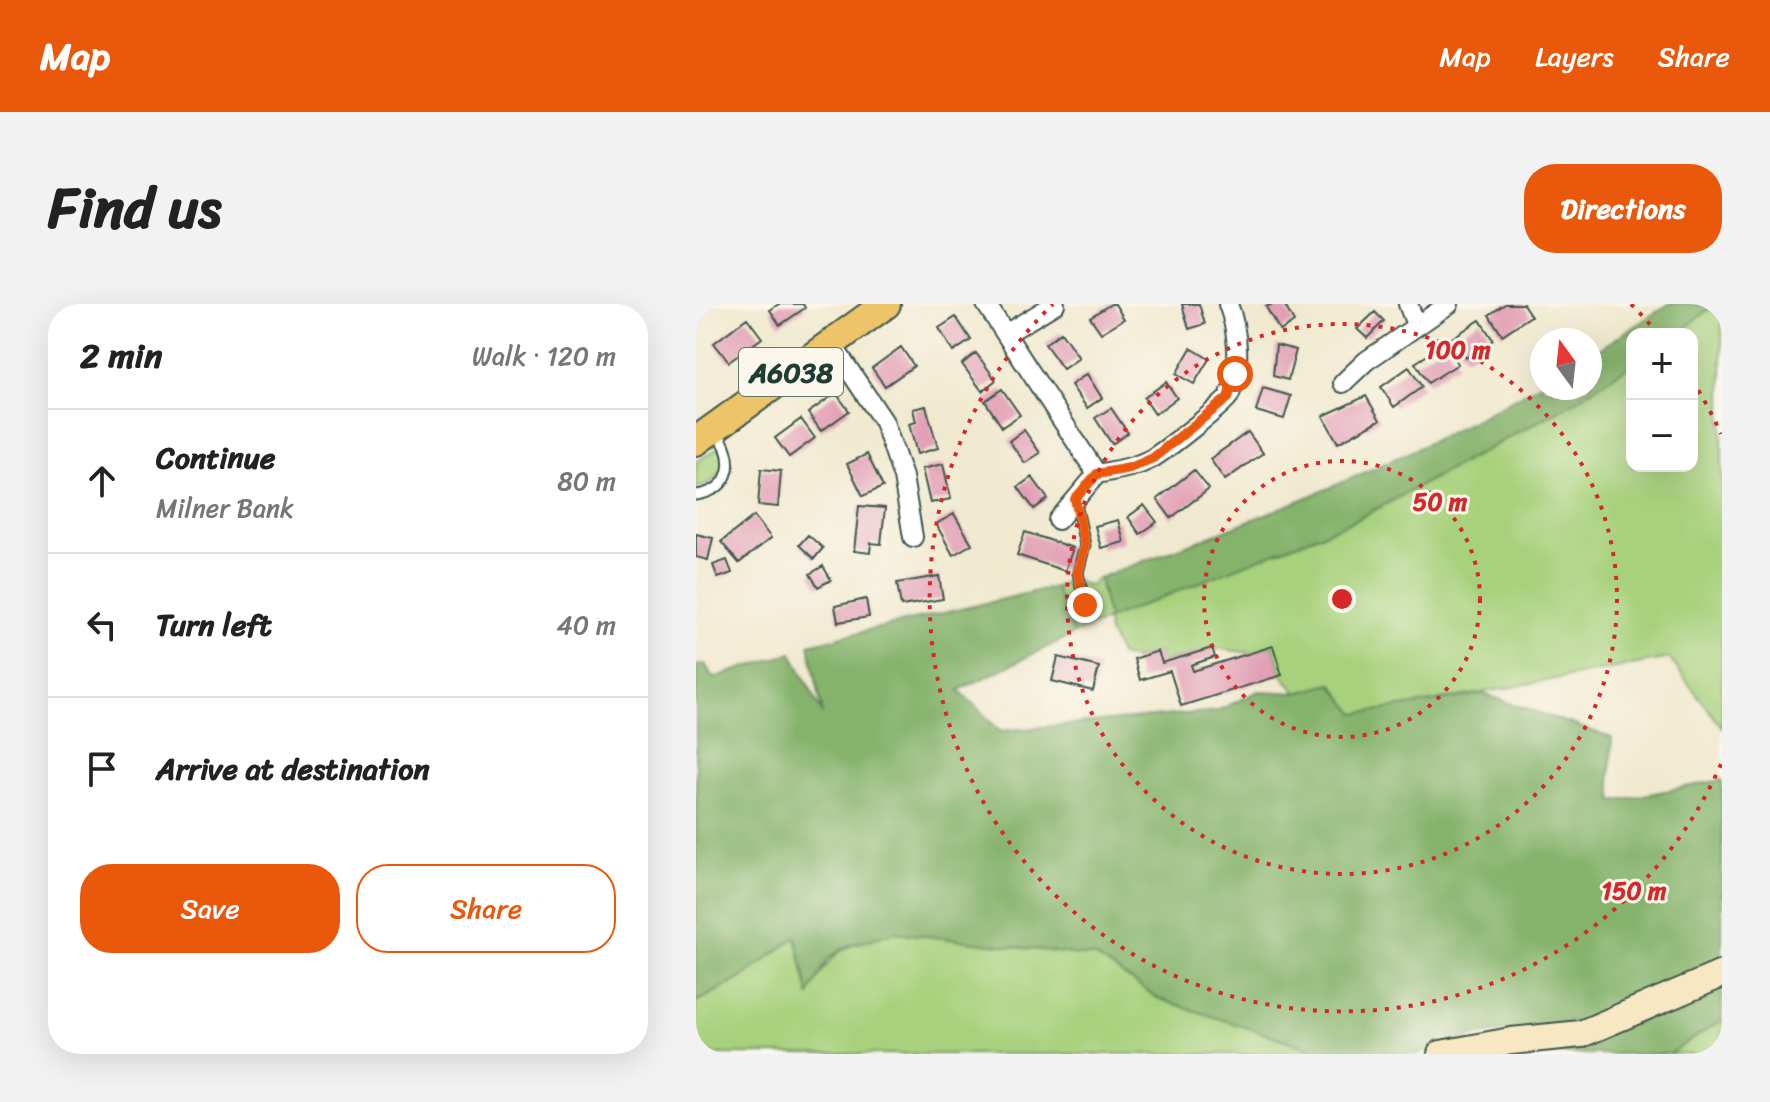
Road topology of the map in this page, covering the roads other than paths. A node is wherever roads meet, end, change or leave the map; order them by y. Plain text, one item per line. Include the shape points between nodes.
1 (886, 304) edge
2 (986, 304) edge
3 (1055, 304) edge
4 (1228, 304) edge
5 (1408, 304) edge
6 (1449, 304) edge
7 (1416, 325) junction
8 (1007, 333) junction
9 (831, 343) junction
10 (1343, 383) dead end
11 (705, 435) edge
12 (1097, 474) junction
13 (696, 495) edge
14 (1075, 499) junction
15 (1058, 520) dead end
16 (913, 537) dead end
17 (1085, 605) dead end
18 (1722, 974) edge
19 (1441, 1054) edge

1 - 9 main road, A6038
2 - 8 street
3 - 8 street
4 - 12 street via 1236,349 1228,398 1153,458
5 - 7 street
6 - 7 street
7 - 10 street
8 - 12 street
9 - 11 main road, A6038
9 - 16 street via 884,422 903,477
11 - 13 lane via 729,452 730,469 715,490
12 - 14 street
14 - 15 street
14 - 17 lane via 1085,545 1078,573
18 - 19 street via 1581,1034

